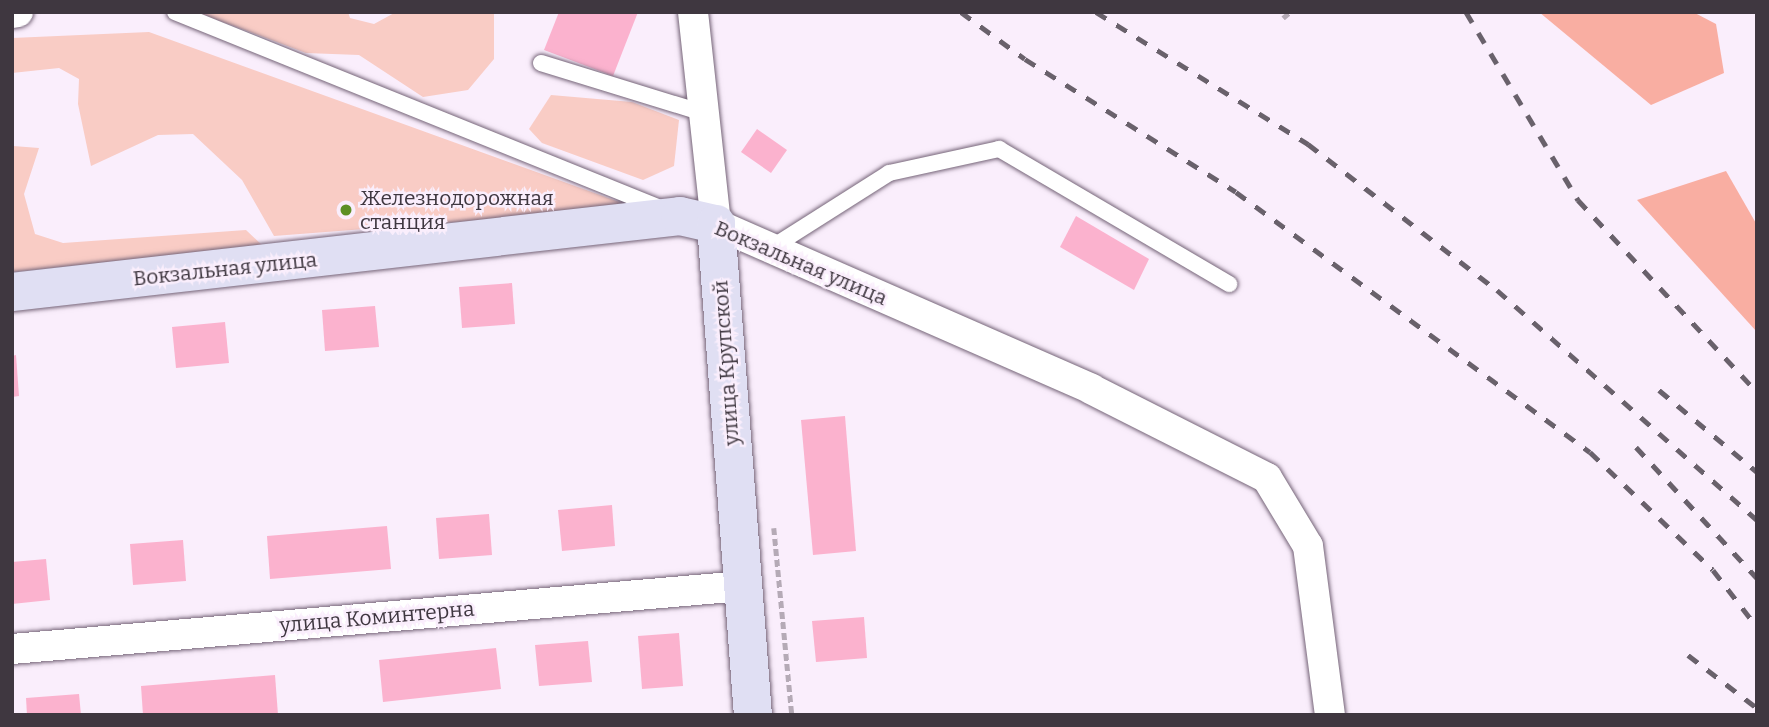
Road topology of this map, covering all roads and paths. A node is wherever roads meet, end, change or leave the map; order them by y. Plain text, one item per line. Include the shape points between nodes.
1 (18, 12) edge
2 (175, 12) edge
3 (693, 12) edge
4 (1290, 12) edge
5 (12, 13) edge
6 (1283, 18) dead end
7 (541, 63) dead end
8 (704, 113) junction
9 (698, 220) junction
10 (771, 248) junction
11 (1230, 284) dead end
12 (12, 292) edge
13 (743, 586) junction
14 (12, 649) edge
15 (754, 715) edge
16 (1330, 715) edge

1 - 5 street
2 - 9 lane
3 - 8 street, улица Крупской
4 - 6 path
7 - 8 lane
8 - 9 street, улица Крупской
9 - 10 street, Вокзальная улица
9 - 12 main road, Вокзальная улица
9 - 13 main road, улица Крупской
10 - 11 lane via 889,173 999,149
10 - 16 street, Вокзальная улица via 1091,389 1267,478 1308,545
13 - 14 street, улица Коминтерна
13 - 15 main road, улица Крупской

